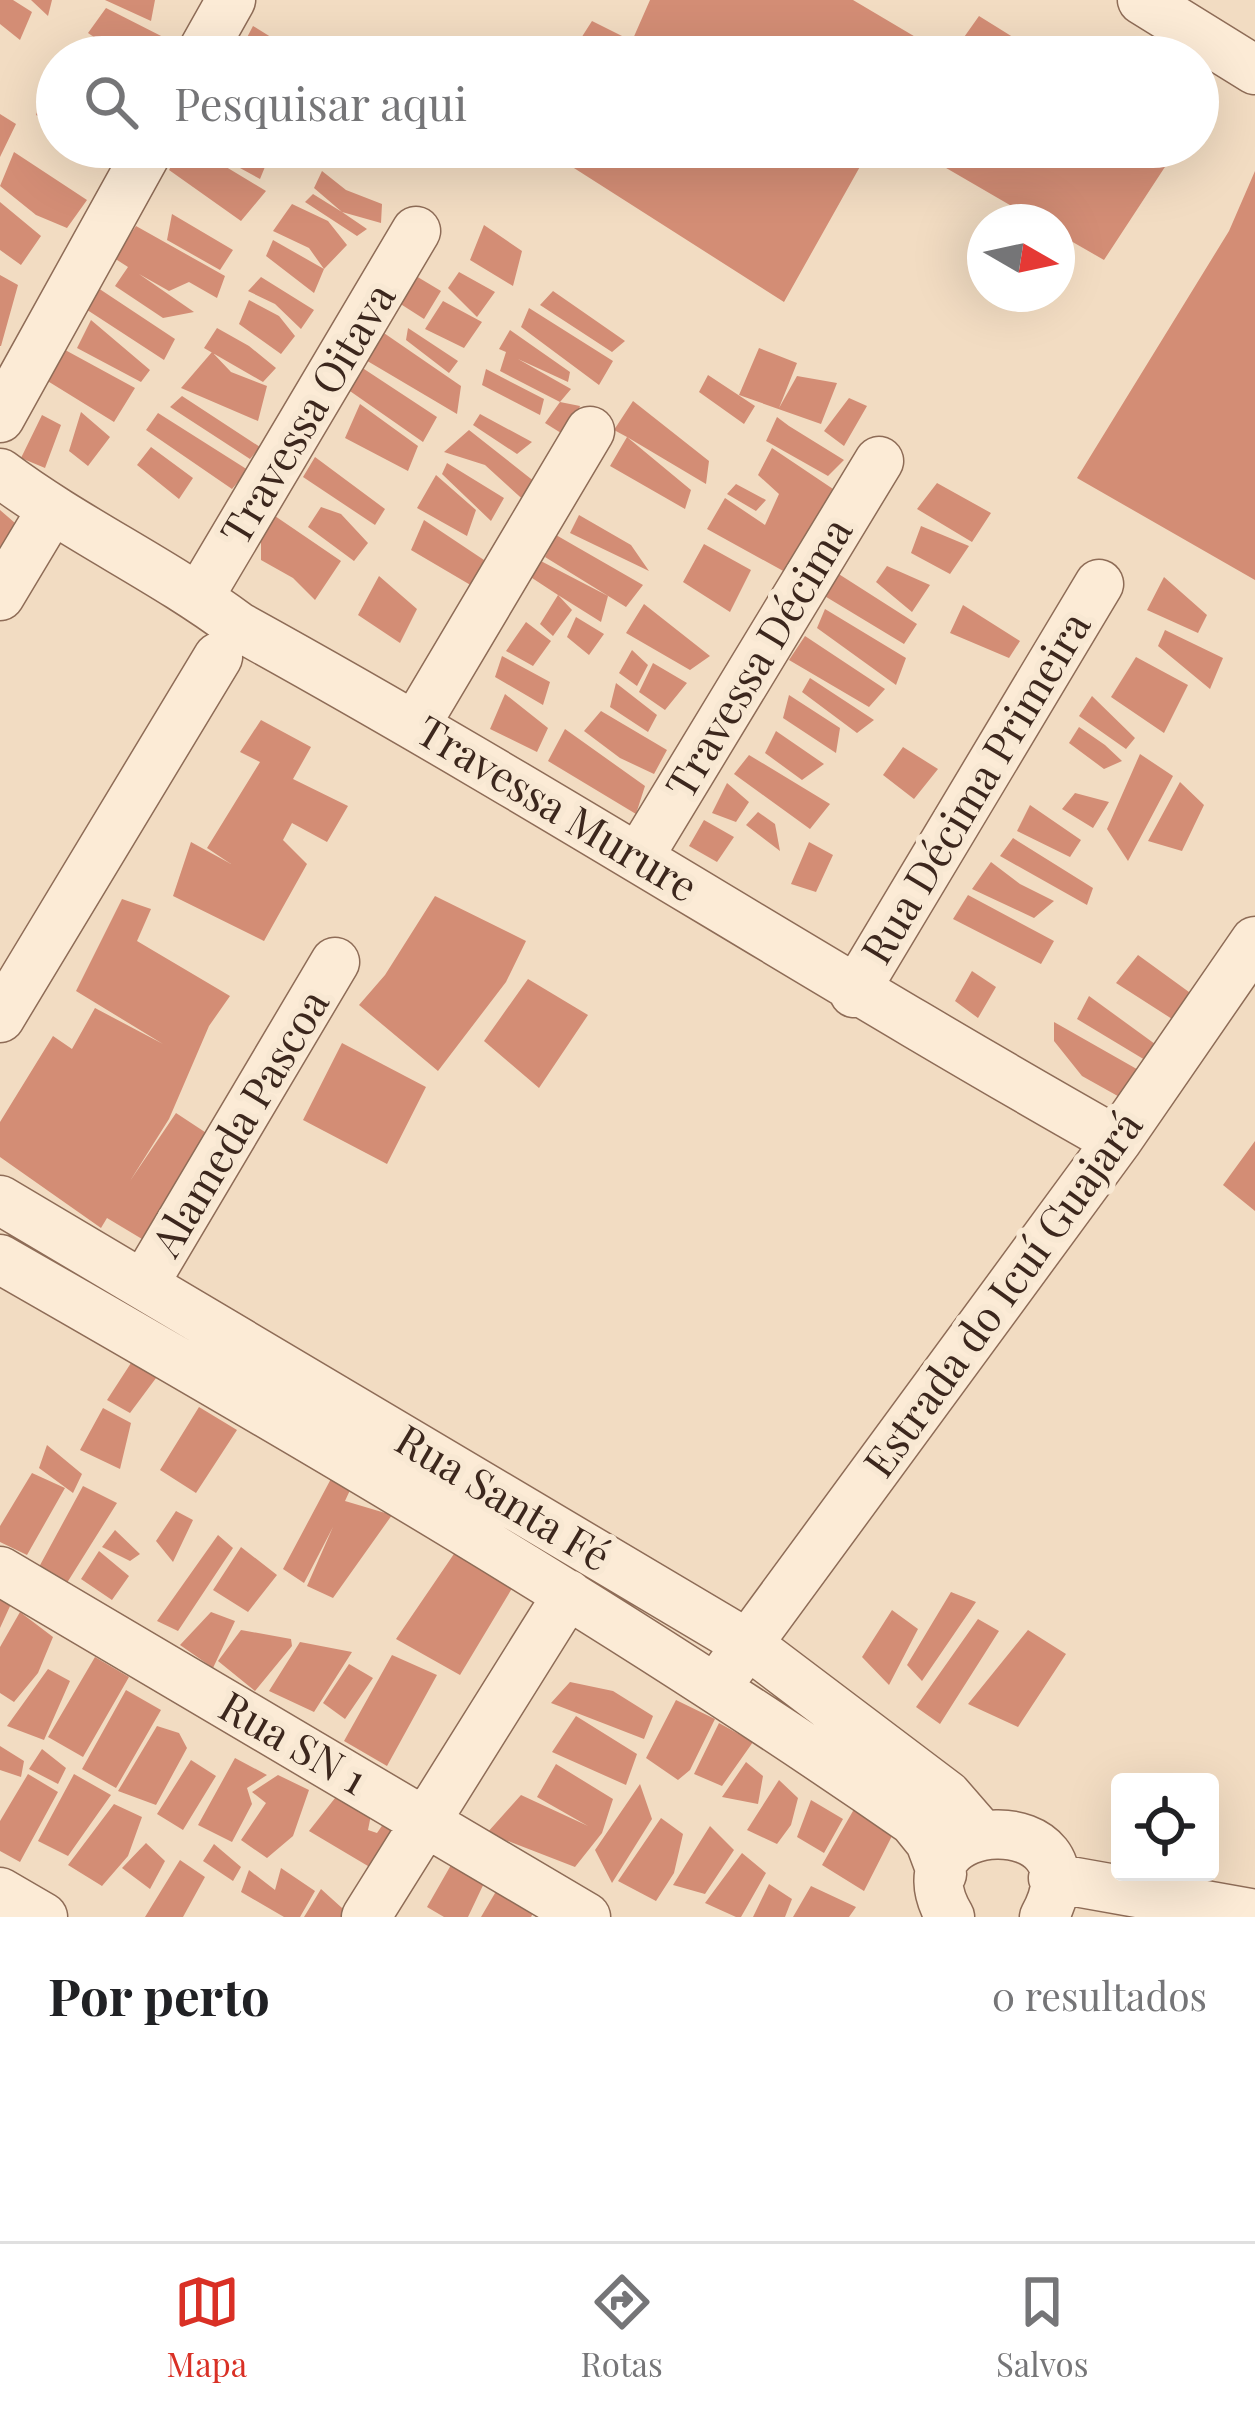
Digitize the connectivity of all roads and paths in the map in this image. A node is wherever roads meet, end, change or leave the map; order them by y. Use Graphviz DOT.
graph roads {
  1 [pos="231,0"];
  2 [pos="1142,0"];
  3 [pos="211,36"];
  4 [pos="1200,36"];
  5 [pos="1219,48"];
  6 [pos="1255,70"];
  7 [pos="138,168"];
  8 [pos="416,231"];
  9 [pos="0,418"];
  10 [pos="590,431"];
  11 [pos="879,461"];
  12 [pos="0,473"];
  13 [pos="51,512"];
  14 [pos="1099,584"];
  15 [pos="0,596"];
  16 [pos="199,597"];
  17 [pos="218,657"];
  18 [pos="416,724"];
  19 [pos="640,855"];
  20 [pos="1255,940"];
  21 [pos="335,962"];
  22 [pos="854,993"];
  23 [pos="0,1018"];
  24 [pos="1118,1141"];
  25 [pos="0,1199"];
  26 [pos="0,1259"];
  27 [pos="144,1284"];
  28 [pos="264,1355"];
  29 [pos="237,1395"];
  30 [pos="0,1571"];
  31 [pos="568,1594"];
  32 [pos="746,1643"];
  33 [pos="719,1686"];
  34 [pos="424,1820"];
  35 [pos="980,1832"];
  36 [pos="0,1892"];
  37 [pos="946,1896"];
  38 [pos="1048,1897"];
  39 [pos="1255,1914"];
  40 [pos="43,1917"];
  41 [pos="366,1917"];
  42 [pos="586,1917"];
  1 -- 3 [label="street"];
  2 -- 4 [label="street"];
  5 -- 6 [label="street"];
  7 -- 9 [label="street"];
  8 -- 16 [label="street, Travessa Oitava"];
  10 -- 18 [label="street"];
  11 -- 19 [label="street, Travessa Décima"];
  12 -- 13 [label="street, Travessa Murure"];
  13 -- 15 [label="street"];
  13 -- 16 [label="street, Travessa Murure"];
  14 -- 22 [label="street, Rua Décima Primeira"];
  16 -- 18 [label="street, Travessa Murure"];
  17 -- 23 [label="street"];
  18 -- 19 [label="street, Travessa Murure"];
  19 -- 22 [label="street, Travessa Murure"];
  20 -- 24 [label="street, Estrada do Icuí Guajará"];
  21 -- 27 [label="street, Alameda Pascoa"];
  22 -- 24 [label="street, Travessa Murure"];
  24 -- 32 [label="street, Estrada do Icuí Guajará"];
  25 -- 27 [label="street, Rua Santa Fé"];
  26 -- 29 [label="street, Rua Santa Fé"];
  27 -- 28 [label="street, Rua Santa Fé"];
  28 -- 29 [label="street"];
  28 -- 32 [label="street, Rua Santa Fé"];
  29 -- 31 [label="street, Rua Santa Fé"];
  30 -- 34 [label="street, Rua SN 1"];
  31 -- 33 [label="street, Rua Santa Fé"];
  31 -- 34 [label="street"];
  32 -- 33 [label="street, Estrada do Icuí Guajará"];
  32 -- 35 [label="street, Rua Santa Fé"];
  33 -- 37 [label="street, Rua Santa Fé"];
  34 -- 41 [label="street"];
  34 -- 42 [label="street, Rua SN 1"];
  35 -- 37 [label="street"];
  35 -- 38 [label="street"];
  36 -- 40 [label="street"];
  38 -- 39 [label="street"];
}
